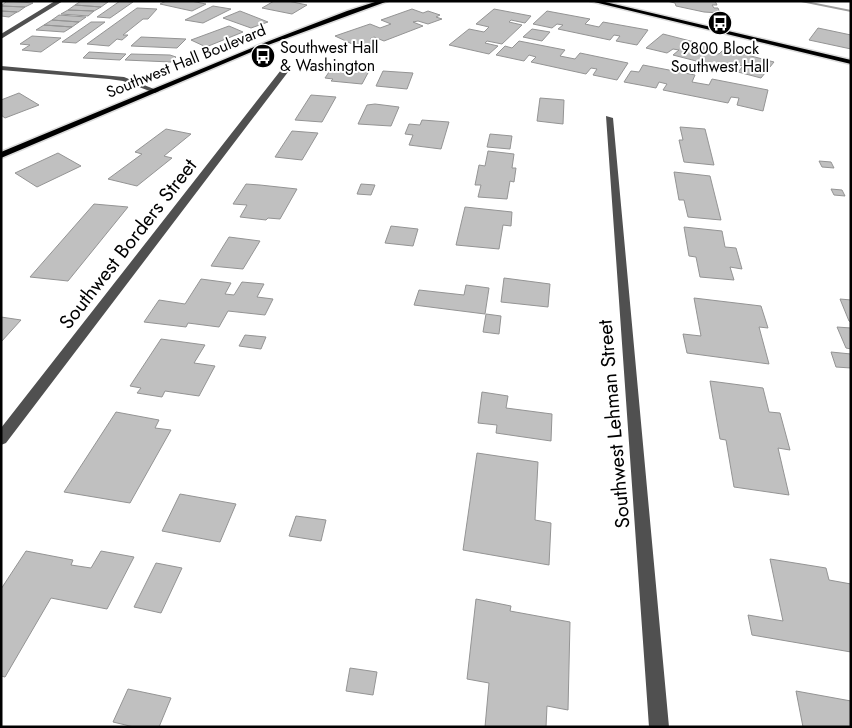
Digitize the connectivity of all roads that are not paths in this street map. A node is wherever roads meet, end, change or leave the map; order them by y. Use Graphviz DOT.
graph roads {
  1 [pos="60,1"];
  2 [pos="385,1"];
  3 [pos="593,1"];
  4 [pos="1,37"];
  5 [pos="851,62"];
  6 [pos="1,68"];
  7 [pos="284,72"];
  8 [pos="155,91"];
  9 [pos="609,118"];
  10 [pos="1,155"];
  11 [pos="1,439"];
  12 [pos="659,727"];
  1 -- 4 [label="street"];
  2 -- 8 [label="main road, Southwest Hall Boulevard"];
  3 -- 5 [label="main road"];
  6 -- 8 [label="street"];
  7 -- 11 [label="street, Southwest Borders Street"];
  8 -- 10 [label="main road, Southwest Hall Boulevard"];
  9 -- 12 [label="street, Southwest Lehman Street"];
}
